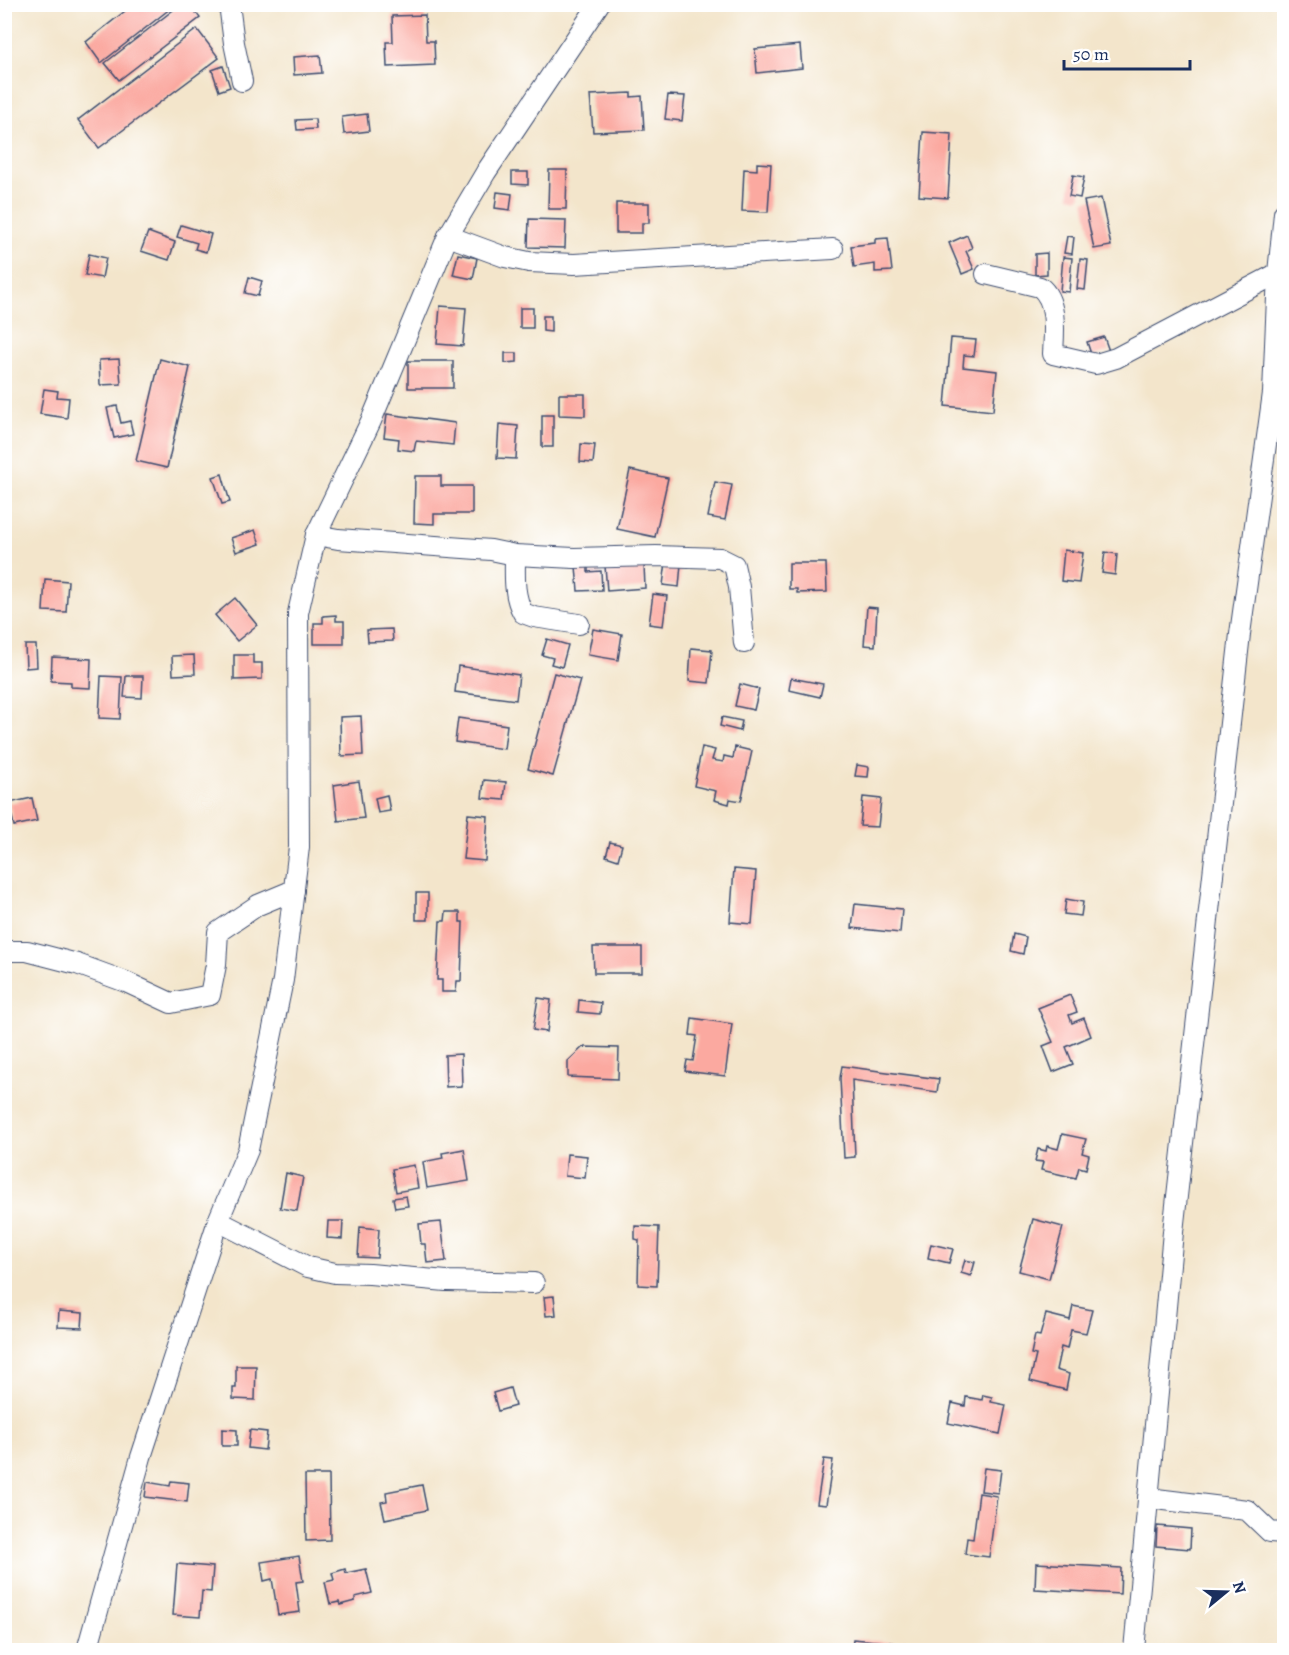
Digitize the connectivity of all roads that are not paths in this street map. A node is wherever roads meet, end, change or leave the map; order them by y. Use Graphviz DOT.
graph roads {
  1 [pos="229,4"];
  2 [pos="599,4"];
  3 [pos="242,81"];
  4 [pos="1284,213"];
  5 [pos="448,236"];
  6 [pos="833,249"];
  7 [pos="1278,273"];
  8 [pos="986,274"];
  9 [pos="316,536"];
  10 [pos="515,555"];
  11 [pos="579,624"];
  12 [pos="744,643"];
  13 [pos="294,890"];
  14 [pos="4,951"];
  15 [pos="218,1221"];
  16 [pos="534,1283"];
  17 [pos="1148,1498"];
  18 [pos="1284,1533"];
  19 [pos="87,1650"];
  20 [pos="1134,1650"];
  1 -- 3 [label="street"];
  2 -- 5 [label="street"];
  4 -- 7 [label="street"];
  5 -- 6 [label="street"];
  5 -- 9 [label="street"];
  7 -- 8 [label="street"];
  7 -- 17 [label="street"];
  9 -- 10 [label="street"];
  9 -- 13 [label="street"];
  10 -- 11 [label="street"];
  10 -- 12 [label="street"];
  13 -- 14 [label="street"];
  13 -- 15 [label="street"];
  15 -- 16 [label="street"];
  15 -- 19 [label="street"];
  17 -- 18 [label="street"];
  17 -- 20 [label="street"];
}
